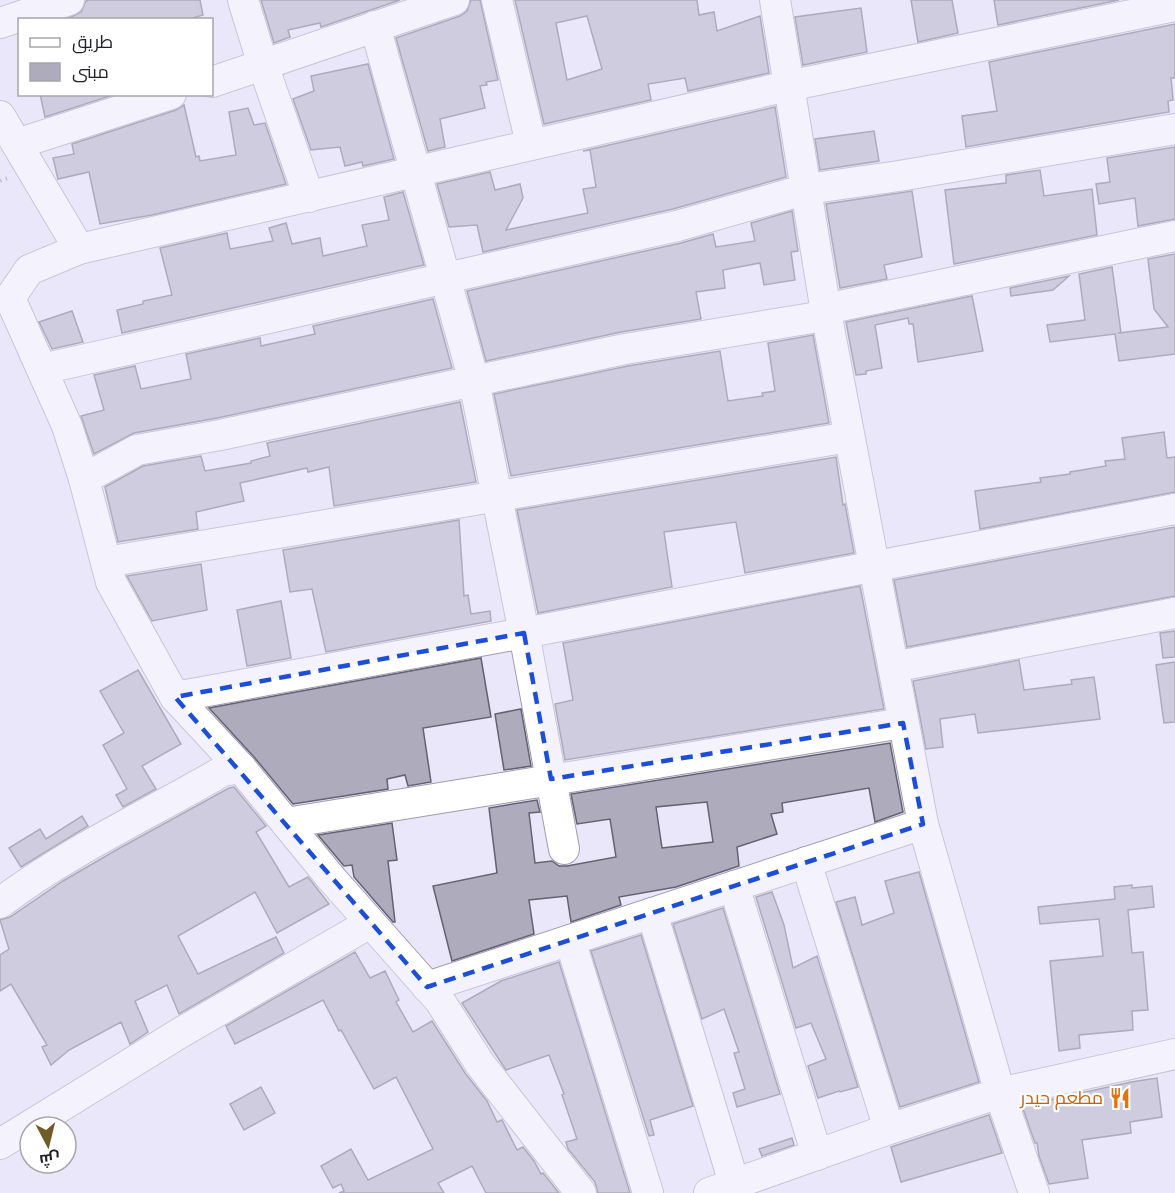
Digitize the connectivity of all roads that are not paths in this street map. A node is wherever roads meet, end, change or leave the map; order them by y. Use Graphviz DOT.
graph roads {
  1 [pos="69,0"];
  2 [pos="243,0"];
  3 [pos="454,0"];
  4 [pos="497,0"];
  5 [pos="775,0"];
  6 [pos="1175,6"];
  7 [pos="0,23"];
  8 [pos="375,26"];
  9 [pos="263,65"];
  10 [pos="213,81"];
  11 [pos="788,86"];
  12 [pos="165,96"];
  13 [pos="0,116"];
  14 [pos="1175,129"];
  15 [pos="17,144"];
  16 [pos="531,144"];
  17 [pos="416,172"];
  18 [pos="807,189"];
  19 [pos="309,197"];
  20 [pos="1175,236"];
  21 [pos="79,249"];
  22 [pos="446,279"];
  23 [pos="5,301"];
  24 [pos="826,312"];
  25 [pos="42,369"];
  26 [pos="474,381"];
  27 [pos="849,437"];
  28 [pos="84,479"];
  29 [pos="496,497"];
  30 [pos="1175,509"];
  31 [pos="106,562"];
  32 [pos="874,566"];
  33 [pos="1175,613"];
  34 [pos="524,633"];
  35 [pos="893,667"];
  36 [pos="175,697"];
  37 [pos="903,723"];
  38 [pos="241,768"];
  39 [pos="551,780"];
  40 [pos="286,823"];
  41 [pos="923,824"];
  42 [pos="564,849"];
  43 [pos="806,862"];
  44 [pos="734,886"];
  45 [pos="0,903"];
  46 [pos="652,913"];
  47 [pos="370,923"];
  48 [pos="570,940"];
  49 [pos="427,987"];
  50 [pos="1175,1054"];
  51 [pos="1000,1093"];
  52 [pos="889,1129"];
  53 [pos="0,1144"];
  54 [pos="817,1155"];
  55 [pos="721,1188"];
  56 [pos="581,1193"];
  57 [pos="648,1193"];
  58 [pos="1034,1193"];
  1 -- 7 [label="street"];
  2 -- 9 [label="street"];
  3 -- 8 [label="street"];
  4 -- 16 [label="street"];
  5 -- 11 [label="street"];
  6 -- 11 [label="street"];
  8 -- 9 [label="street"];
  8 -- 17 [label="street"];
  9 -- 10 [label="street"];
  9 -- 19 [label="street"];
  11 -- 16 [label="street"];
  11 -- 18 [label="street"];
  12 -- 15 [label="street"];
  13 -- 15 [label="street"];
  14 -- 18 [label="street"];
  15 -- 21 [label="street"];
  16 -- 17 [label="street"];
  17 -- 19 [label="street"];
  17 -- 22 [label="street"];
  18 -- 22 [label="street"];
  18 -- 24 [label="street"];
  19 -- 21 [label="street"];
  20 -- 24 [label="street"];
  21 -- 23 [label="street"];
  22 -- 25 [label="street"];
  22 -- 26 [label="street"];
  23 -- 25 [label="street"];
  24 -- 26 [label="street"];
  24 -- 27 [label="street"];
  25 -- 28 [label="street"];
  26 -- 28 [label="street"];
  26 -- 29 [label="street"];
  27 -- 29 [label="street"];
  27 -- 32 [label="street"];
  28 -- 31 [label="street"];
  29 -- 31 [label="street"];
  29 -- 34 [label="street"];
  30 -- 32 [label="street"];
  31 -- 36 [label="street"];
  32 -- 34 [label="street"];
  32 -- 35 [label="street"];
  33 -- 35 [label="street"];
  34 -- 36 [label="street"];
  34 -- 39 [label="street"];
  35 -- 37 [label="street"];
  36 -- 38 [label="street"];
  37 -- 39 [label="street"];
  37 -- 41 [label="street"];
  38 -- 40 [label="street"];
  38 -- 45 [label="street"];
  39 -- 40 [label="street"];
  39 -- 42 [label="street"];
  40 -- 47 [label="street"];
  41 -- 43 [label="street"];
  41 -- 51 [label="street"];
  43 -- 44 [label="street"];
  43 -- 52 [label="street"];
  44 -- 46 [label="street"];
  44 -- 54 [label="street"];
  46 -- 48 [label="street"];
  46 -- 55 [label="street"];
  47 -- 49 [label="street"];
  47 -- 53 [label="street"];
  48 -- 49 [label="street"];
  48 -- 57 [label="street"];
  49 -- 56 [label="street"];
  50 -- 51 [label="street"];
  51 -- 52 [label="street"];
  51 -- 58 [label="street"];
  52 -- 54 [label="street"];
  54 -- 55 [label="street"];
}
